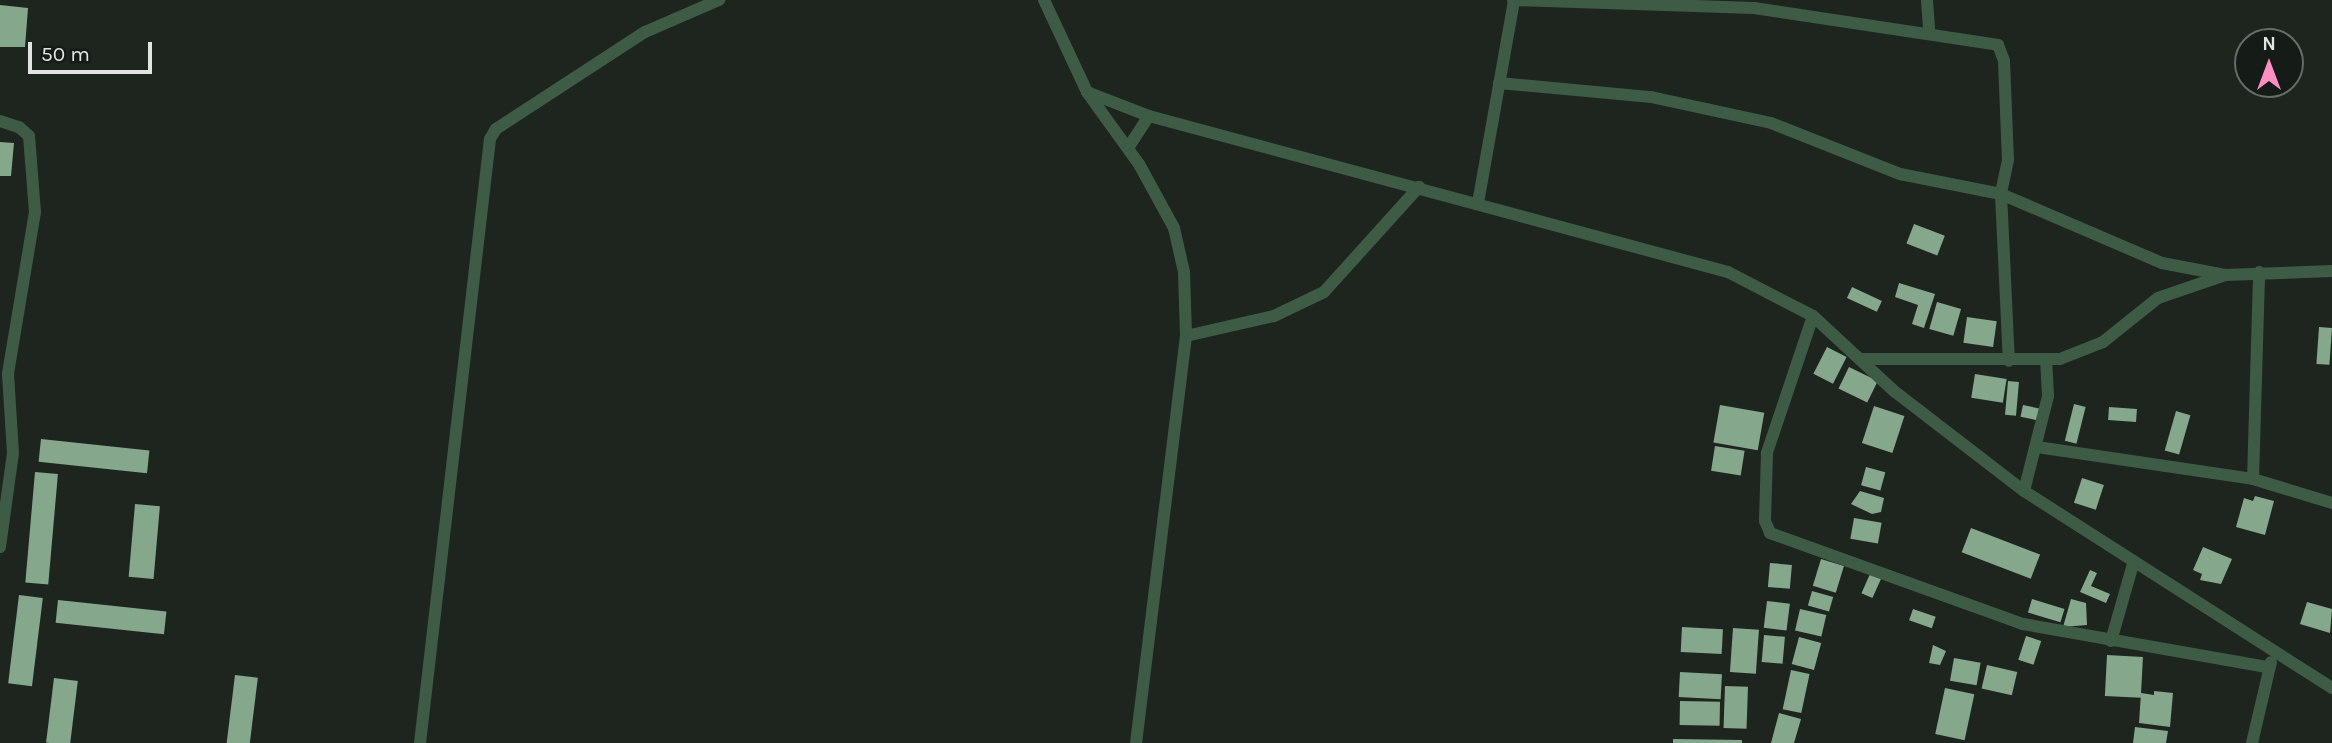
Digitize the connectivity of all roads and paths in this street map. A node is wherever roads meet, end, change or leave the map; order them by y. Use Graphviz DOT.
graph roads {
  1 [pos="719,0"];
  2 [pos="1044,0"];
  3 [pos="1513,0"];
  4 [pos="1927,0"];
  5 [pos="1929,32"];
  6 [pos="1499,83"];
  7 [pos="1087,92"];
  8 [pos="1149,116"];
  9 [pos="0,121"];
  10 [pos="1128,148"];
  11 [pos="1419,187"];
  12 [pos="2001,194"];
  13 [pos="1478,203"];
  14 [pos="2332,271"];
  15 [pos="2259,272"];
  16 [pos="2225,275"];
  17 [pos="1813,316"];
  18 [pos="1186,336"];
  19 [pos="1862,359"];
  20 [pos="2009,361"];
  21 [pos="2046,361"];
  22 [pos="4,372"];
  23 [pos="2037,447"];
  24 [pos="2253,479"];
  25 [pos="2024,491"];
  26 [pos="2332,503"];
  27 [pos="0,547"];
  28 [pos="2134,561"];
  29 [pos="2111,641"];
  30 [pos="2276,650"];
  31 [pos="2268,667"];
  32 [pos="2332,688"];
  33 [pos="420,743"];
  34 [pos="1136,743"];
  35 [pos="2252,743"];
  1 -- 33 [label="street"];
  2 -- 7 [label="street"];
  3 -- 5 [label="street"];
  3 -- 6 [label="street"];
  4 -- 5 [label="street"];
  5 -- 12 [label="street"];
  6 -- 12 [label="street"];
  6 -- 13 [label="street"];
  7 -- 8 [label="street"];
  7 -- 10 [label="street"];
  8 -- 10 [label="street"];
  8 -- 11 [label="street"];
  9 -- 22 [label="street"];
  10 -- 18 [label="street"];
  11 -- 13 [label="street"];
  11 -- 18 [label="street"];
  12 -- 16 [label="street"];
  12 -- 20 [label="street"];
  13 -- 17 [label="street"];
  14 -- 15 [label="street"];
  15 -- 16 [label="street"];
  15 -- 24 [label="street"];
  16 -- 21 [label="street"];
  17 -- 19 [label="street"];
  17 -- 29 [label="street"];
  18 -- 34 [label="street"];
  19 -- 20 [label="street"];
  19 -- 25 [label="street"];
  20 -- 21 [label="street"];
  21 -- 23 [label="street"];
  22 -- 27 [label="street"];
  23 -- 24 [label="street"];
  23 -- 25 [label="street"];
  24 -- 26 [label="street"];
  25 -- 28 [label="street"];
  28 -- 29 [label="street"];
  28 -- 30 [label="street"];
  29 -- 31 [label="street"];
  30 -- 31 [label="street"];
  30 -- 32 [label="street"];
  31 -- 35 [label="street"];
}
